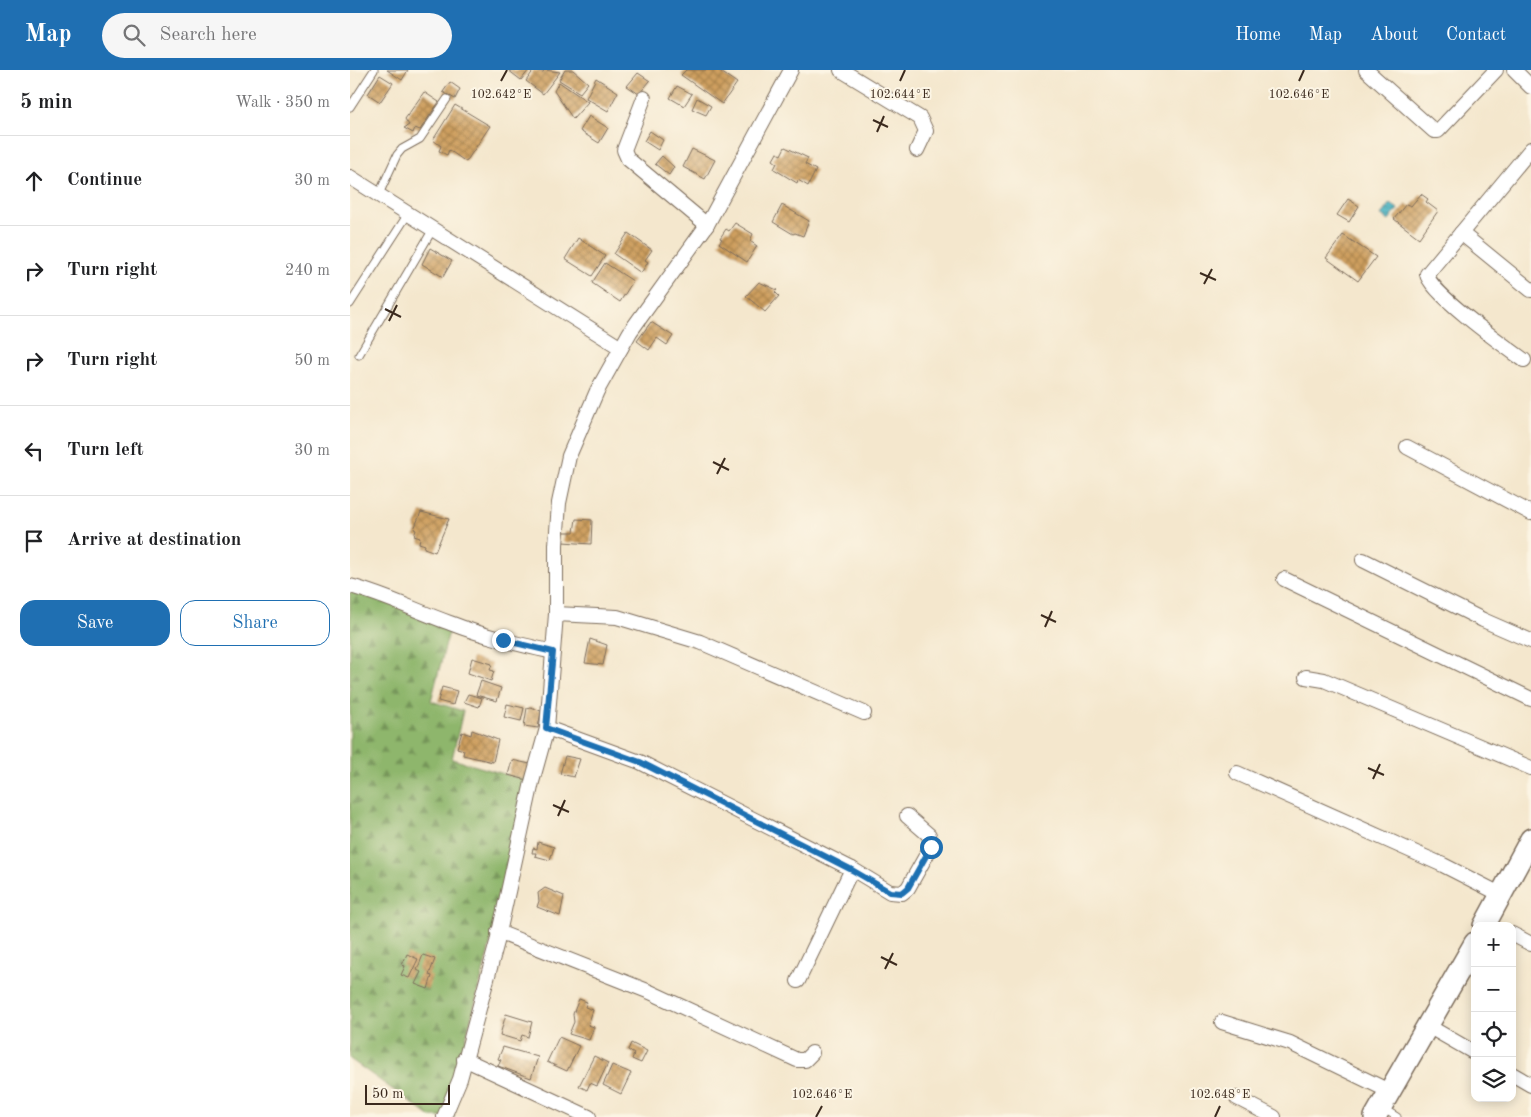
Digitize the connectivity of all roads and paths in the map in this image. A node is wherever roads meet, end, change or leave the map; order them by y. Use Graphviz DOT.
graph roads {
  1 [pos="374,70"];
  2 [pos="791,70"];
  3 [pos="841,70"];
  4 [pos="1366,70"];
  5 [pos="1496,70"];
  6 [pos="1514,70"];
  7 [pos="1531,87"];
  8 [pos="644,98"];
  9 [pos="447,99"];
  10 [pos="350,107"];
  11 [pos="1531,149"];
  12 [pos="917,150"];
  13 [pos="350,177"];
  14 [pos="378,194"];
  15 [pos="408,214"];
  16 [pos="707,225"];
  17 [pos="433,229"];
  18 [pos="1461,233"];
  19 [pos="1531,290"];
  20 [pos="350,304"];
  21 [pos="621,348"];
  22 [pos="359,355"];
  23 [pos="1524,360"];
  24 [pos="1407,447"];
  25 [pos="1531,514"];
  26 [pos="1363,560"];
  27 [pos="1284,578"];
  28 [pos="350,586"];
  29 [pos="556,614"];
  30 [pos="1531,641"];
  31 [pos="553,652"];
  32 [pos="1306,677"];
  33 [pos="1531,699"];
  34 [pos="864,713"];
  35 [pos="546,728"];
  36 [pos="1531,768"];
  37 [pos="1237,773"];
  38 [pos="906,816"];
  39 [pos="1531,840"];
  40 [pos="852,870"];
  41 [pos="1500,894"];
  42 [pos="1490,922"];
  43 [pos="498,932"];
  44 [pos="1516,936"];
  45 [pos="1531,944"];
  46 [pos="1471,950"];
  47 [pos="798,980"];
  48 [pos="1222,1022"];
  49 [pos="1428,1026"];
  50 [pos="1471,1051"];
  51 [pos="812,1053"];
  52 [pos="464,1059"];
  53 [pos="1516,1076"];
  54 [pos="1531,1085"];
  55 [pos="1237,1098"];
  56 [pos="1386,1108"];
  57 [pos="444,1117"];
  58 [pos="588,1117"];
  59 [pos="1274,1117"];
  1 -- 10 [label="lane"];
  2 -- 16 [label="street"];
  3 -- 12 [label="street"];
  4 -- 5 [label="street"];
  6 -- 7 [label="street"];
  8 -- 16 [label="street"];
  9 -- 14 [label="lane"];
  11 -- 18 [label="street"];
  13 -- 14 [label="street"];
  14 -- 15 [label="street"];
  15 -- 17 [label="street"];
  15 -- 20 [label="lane"];
  16 -- 21 [label="street"];
  17 -- 21 [label="street"];
  17 -- 22 [label="lane"];
  18 -- 19 [label="street"];
  18 -- 23 [label="street"];
  21 -- 29 [label="street"];
  24 -- 25 [label="street"];
  26 -- 30 [label="street"];
  27 -- 33 [label="street"];
  28 -- 31 [label="street"];
  29 -- 31 [label="street"];
  29 -- 34 [label="street"];
  31 -- 35 [label="street"];
  32 -- 36 [label="street"];
  35 -- 40 [label="street"];
  35 -- 43 [label="street"];
  37 -- 41 [label="street"];
  38 -- 40 [label="street"];
  39 -- 41 [label="main road"];
  40 -- 47 [label="street"];
  41 -- 42 [label="main road"];
  43 -- 51 [label="street"];
  43 -- 52 [label="street"];
  44 -- 45 [label="street"];
  46 -- 49 [label="main road"];
  48 -- 56 [label="street"];
  49 -- 50 [label="street"];
  49 -- 56 [label="main road"];
  52 -- 57 [label="street"];
  52 -- 58 [label="street"];
  53 -- 54 [label="street"];
  55 -- 59 [label="street"];
}
